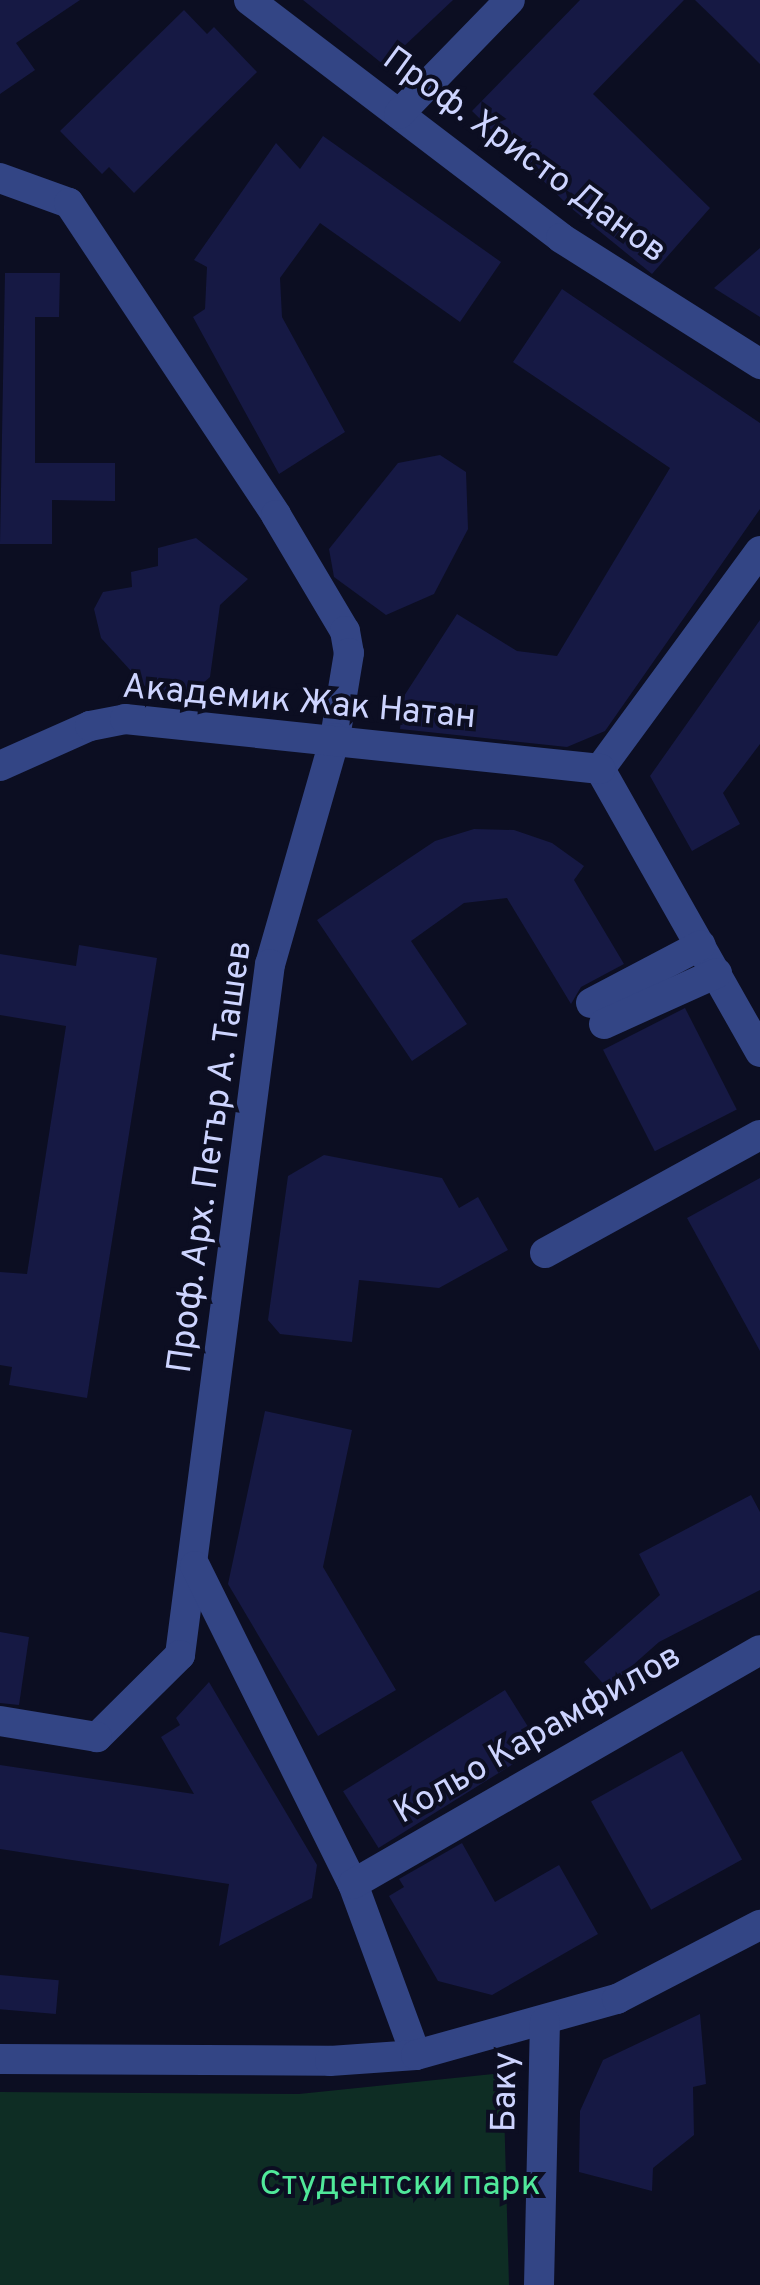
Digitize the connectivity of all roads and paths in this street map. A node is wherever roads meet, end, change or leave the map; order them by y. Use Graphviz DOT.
graph roads {
  1 [pos="250,0"];
  2 [pos="510,0"];
  3 [pos="398,114"];
  4 [pos="0,178"];
  5 [pos="760,364"];
  6 [pos="760,551"];
  7 [pos="335,738"];
  8 [pos="0,766"];
  9 [pos="600,769"];
  10 [pos="701,946"];
  11 [pos="716,973"];
  12 [pos="760,1052"];
  13 [pos="760,1135"];
  14 [pos="544,1253"];
  15 [pos="195,1566"];
  16 [pos="760,1650"];
  17 [pos="0,1720"];
  18 [pos="354,1884"];
  19 [pos="760,1925"];
  20 [pos="545,2022"];
  21 [pos="416,2055"];
  22 [pos="0,2059"];
  23 [pos="539,2285"];
  1 -- 3 [label="street, Проф. Христо Данов"];
  2 -- 3 [label="street"];
  3 -- 5 [label="street, Проф. Христо Данов"];
  4 -- 7 [label="street, Проф. Арх. Петър А. Ташев"];
  6 -- 9 [label="street"];
  7 -- 8 [label="street, Академик Жак Натан"];
  7 -- 9 [label="street, Академик Жак Натан"];
  7 -- 15 [label="street, Проф. Арх. Петър А. Ташев"];
  9 -- 10 [label="street"];
  10 -- 11 [label="street"];
  10 -- 11 [label="street"];
  11 -- 12 [label="street"];
  13 -- 14 [label="street"];
  15 -- 17 [label="street, Проф. Арх. Петър А. Ташев"];
  15 -- 18 [label="street"];
  16 -- 18 [label="street, Кольо Карамфилов"];
  18 -- 21 [label="street"];
  19 -- 20 [label="street"];
  20 -- 21 [label="street"];
  20 -- 23 [label="street, Баку"];
  21 -- 22 [label="street"];
}
